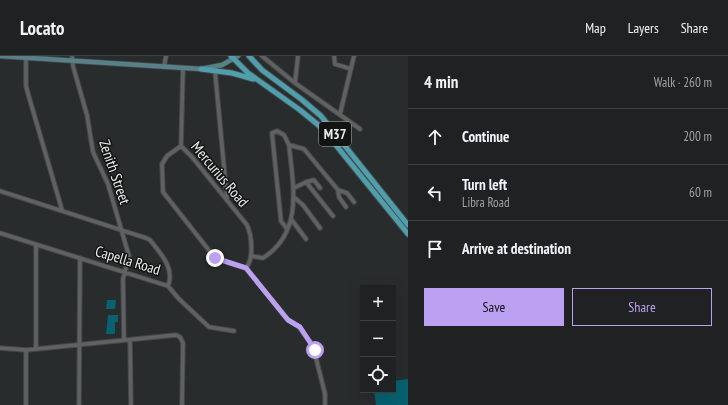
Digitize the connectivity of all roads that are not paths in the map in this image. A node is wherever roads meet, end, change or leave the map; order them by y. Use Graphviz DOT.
graph roads {
  1 [pos="0,56"];
  2 [pos="166,56"];
  3 [pos="249,56"];
  4 [pos="262,56"];
  5 [pos="298,56"];
  6 [pos="334,56"];
  7 [pos="354,56"];
  8 [pos="234,57"];
  9 [pos="26,58"];
  10 [pos="72,59"];
  11 [pos="164,67"];
  12 [pos="183,68"];
  13 [pos="201,69"];
  14 [pos="351,69"];
  15 [pos="214,71"];
  16 [pos="260,82"];
  17 [pos="295,83"];
  18 [pos="340,114"];
  19 [pos="360,129"];
  20 [pos="341,141"];
  21 [pos="290,145"];
  22 [pos="337,145"];
  23 [pos="181,146"];
  24 [pos="350,152"];
  25 [pos="346,156"];
  26 [pos="306,182"];
  27 [pos="225,184"];
  28 [pos="216,186"];
  29 [pos="294,188"];
  30 [pos="320,188"];
  31 [pos="338,190"];
  32 [pos="0,191"];
  33 [pos="295,198"];
  34 [pos="227,200"];
  35 [pos="354,202"];
  36 [pos="346,207"];
  37 [pos="62,210"];
  38 [pos="333,216"];
  39 [pos="291,219"];
  40 [pos="408,225"];
  41 [pos="320,228"];
  42 [pos="122,229"];
  43 [pos="287,229"];
  44 [pos="0,233"];
  45 [pos="408,234"];
  46 [pos="306,239"];
  47 [pos="36,245"];
  48 [pos="251,256"];
  49 [pos="80,258"];
  50 [pos="246,268"];
  51 [pos="124,272"];
  52 [pos="168,286"];
  53 [pos="234,331"];
  54 [pos="124,340"];
  55 [pos="130,340"];
  56 [pos="79,345"];
  57 [pos="0,348"];
  58 [pos="36,349"];
  59 [pos="26,350"];
  60 [pos="26,405"];
  61 [pos="79,405"];
  62 [pos="130,405"];
  63 [pos="182,405"];
  64 [pos="324,405"];
  1 -- 9 [label="street"];
  2 -- 11 [label="street"];
  3 -- 20 [label="main road, M37"];
  4 -- 17 [label="street"];
  5 -- 17 [label="street"];
  6 -- 14 [label="street"];
  7 -- 14 [label="street"];
  8 -- 13 [label="street"];
  8 -- 16 [label="main road, M37"];
  9 -- 10 [label="street"];
  9 -- 37 [label="street"];
  10 -- 11 [label="street"];
  10 -- 42 [label="street, Zenith Street"];
  11 -- 12 [label="street"];
  12 -- 13 [label="street"];
  12 -- 23 [label="street, Mercurius Road"];
  13 -- 15 [label="main road"];
  14 -- 18 [label="street"];
  15 -- 16 [label="main road"];
  15 -- 27 [label="street"];
  16 -- 22 [label="main road, M37"];
  17 -- 18 [label="street"];
  18 -- 19 [label="street"];
  20 -- 22 [label="main road"];
  20 -- 24 [label="main road, M37"];
  21 -- 29 [label="street"];
  21 -- 31 [label="street"];
  21 -- 43 [label="street"];
  22 -- 25 [label="main road, M37"];
  23 -- 28 [label="street, Mercurius Road"];
  23 -- 50 [label="street"];
  24 -- 25 [label="main road"];
  24 -- 40 [label="main road, M37"];
  25 -- 45 [label="main road, M37"];
  26 -- 29 [label="street"];
  26 -- 30 [label="street"];
  26 -- 38 [label="street"];
  27 -- 28 [label="street"];
  27 -- 34 [label="street"];
  28 -- 34 [label="street, Mercurius Road"];
  29 -- 33 [label="street"];
  31 -- 35 [label="street"];
  31 -- 36 [label="street"];
  32 -- 37 [label="street"];
  33 -- 39 [label="street"];
  33 -- 41 [label="street"];
  34 -- 48 [label="street, Mercurius Road"];
  37 -- 42 [label="street"];
  39 -- 43 [label="street"];
  39 -- 46 [label="street"];
  42 -- 51 [label="street, Zenith Street"];
  42 -- 52 [label="street"];
  43 -- 48 [label="street"];
  44 -- 47 [label="street, Capella Road"];
  47 -- 49 [label="street, Capella Road"];
  47 -- 58 [label="street"];
  48 -- 50 [label="street, Mercurius Road"];
  49 -- 51 [label="street, Capella Road"];
  49 -- 56 [label="street"];
  50 -- 64 [label="street"];
  51 -- 52 [label="street, Capella Road"];
  51 -- 54 [label="street, Zenith Street"];
  52 -- 53 [label="street, Capella Road"];
  54 -- 55 [label="street"];
  54 -- 56 [label="street"];
  55 -- 62 [label="street"];
  55 -- 63 [label="street"];
  56 -- 58 [label="street"];
  56 -- 61 [label="street"];
  57 -- 59 [label="street"];
  58 -- 59 [label="street"];
  59 -- 60 [label="street"];
}
